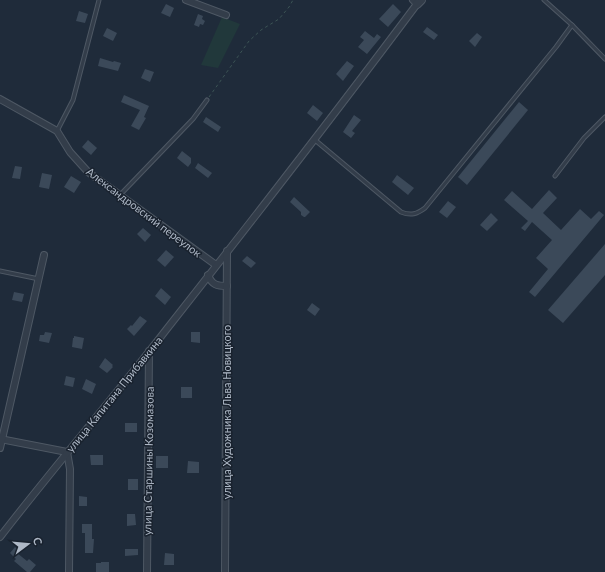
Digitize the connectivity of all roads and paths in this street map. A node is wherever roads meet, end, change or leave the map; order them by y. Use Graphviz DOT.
graph roads {
  1 [pos="99,0"];
  2 [pos="186,0"];
  3 [pos="293,0"];
  4 [pos="544,0"];
  5 [pos="417,1"];
  6 [pos="226,16"];
  7 [pos="572,25"];
  8 [pos="605,58"];
  9 [pos="0,99"];
  10 [pos="207,100"];
  11 [pos="605,118"];
  12 [pos="57,131"];
  13 [pos="316,140"];
  14 [pos="555,176"];
  15 [pos="120,195"];
  16 [pos="227,251"];
  17 [pos="44,255"];
  18 [pos="216,265"];
  19 [pos="0,271"];
  20 [pos="208,275"];
  21 [pos="39,279"];
  22 [pos="227,286"];
  23 [pos="150,351"];
  24 [pos="1,439"];
  25 [pos="0,448"];
  26 [pos="67,452"];
  27 [pos="0,537"];
  28 [pos="69,572"];
  29 [pos="147,572"];
  30 [pos="224,572"];
  1 -- 12 [label="lane"];
  2 -- 6 [label="street"];
  3 -- 10 [label="path"];
  4 -- 7 [label="lane"];
  5 -- 13 [label="street, улица Капитана Прибавкина"];
  7 -- 8 [label="lane"];
  7 -- 13 [label="lane"];
  9 -- 12 [label="street, Александровский переулок"];
  10 -- 15 [label="lane"];
  11 -- 14 [label="lane"];
  12 -- 15 [label="street, Александровский переулок"];
  13 -- 16 [label="street, улица Капитана Прибавкина"];
  15 -- 18 [label="street, Александровский переулок"];
  16 -- 18 [label="street, улица Капитана Прибавкина"];
  16 -- 22 [label="street, улица Художника Льва Новицкого"];
  17 -- 21 [label="street"];
  18 -- 20 [label="street, улица Капитана Прибавкина"];
  19 -- 21 [label="lane"];
  20 -- 22 [label="street"];
  20 -- 23 [label="street, улица Капитана Прибавкина"];
  21 -- 24 [label="street"];
  22 -- 30 [label="street, улица Художника Льва Новицкого"];
  23 -- 26 [label="street, улица Капитана Прибавкина"];
  23 -- 29 [label="street, улица Старшины Козомазова"];
  24 -- 25 [label="street"];
  24 -- 26 [label="street"];
  26 -- 27 [label="street, улица Капитана Прибавкина"];
  26 -- 28 [label="street"];
}
